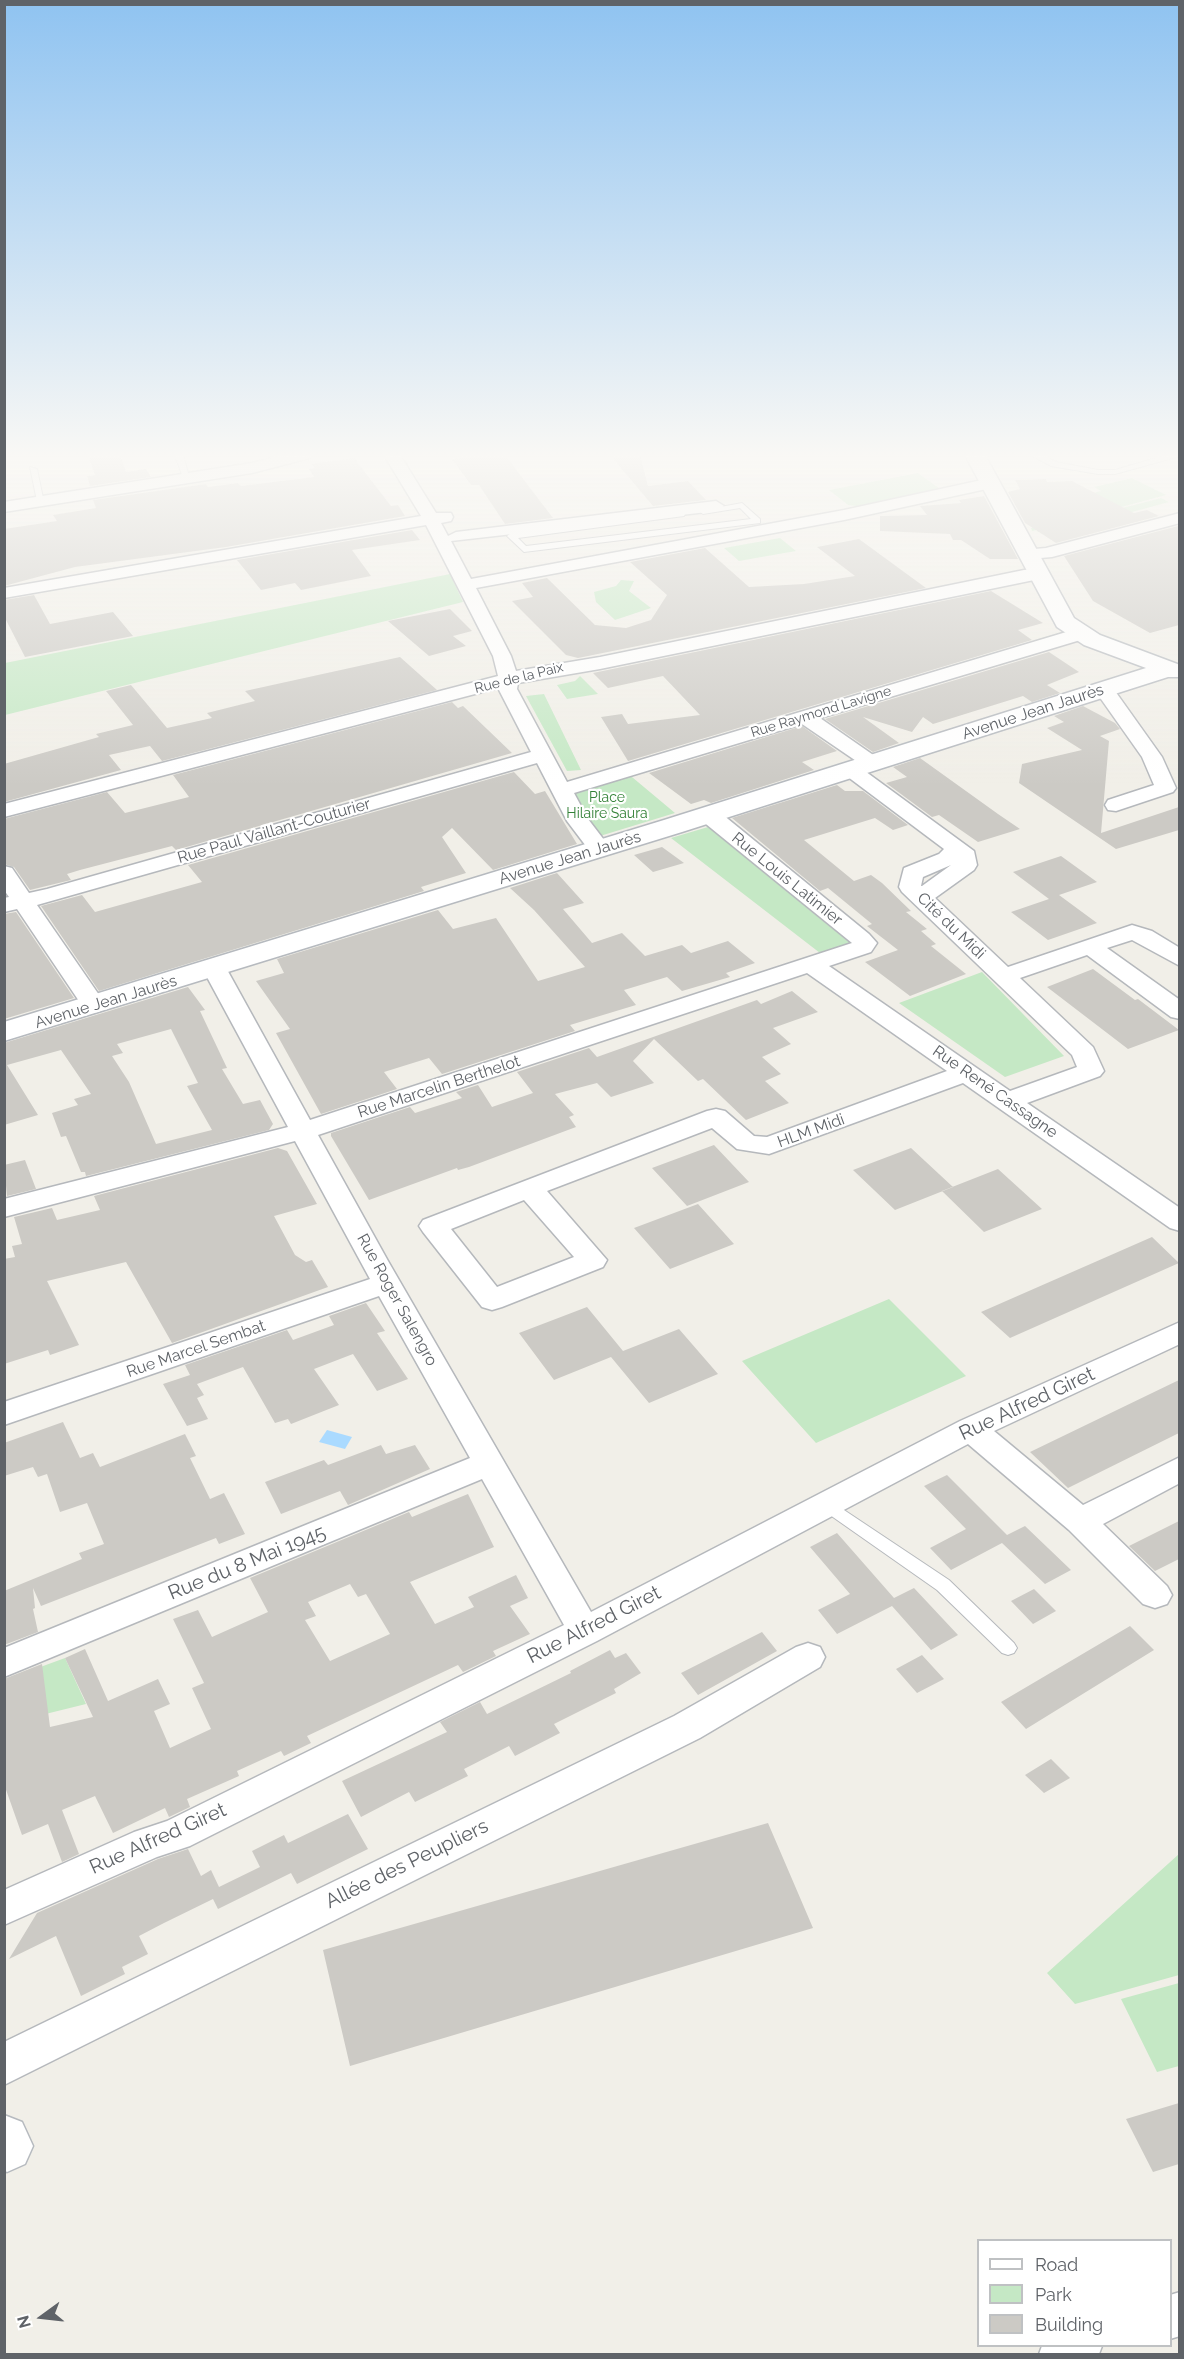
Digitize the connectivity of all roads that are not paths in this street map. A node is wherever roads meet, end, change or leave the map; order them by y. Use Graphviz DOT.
graph roads {
  1 [pos="166,565"];
  2 [pos="462,565"];
  3 [pos="466,565"];
  4 [pos="572,565"];
  5 [pos="1035,565"];
  6 [pos="1040,574"];
  7 [pos="472,584"];
  8 [pos="4,593"];
  9 [pos="1080,634"];
  10 [pos="1176,669"];
  11 [pos="509,680"];
  12 [pos="1101,691"];
  13 [pos="805,717"];
  14 [pos="542,755"];
  15 [pos="861,767"];
  16 [pos="562,790"];
  17 [pos="1116,805"];
  18 [pos="4,811"];
  19 [pos="709,815"];
  20 [pos="600,849"];
  21 [pos="4,873"];
  22 [pos="13,903"];
  23 [pos="865,943"];
  24 [pos="1090,947"];
  25 [pos="1179,959"];
  26 [pos="810,964"];
  27 [pos="213,966"];
  28 [pos="1004,976"];
  29 [pos="94,1005"];
  30 [pos="1179,1012"];
  31 [pos="4,1032"];
  32 [pos="966,1073"];
  33 [pos="1006,1101"];
  34 [pos="303,1131"];
  35 [pos="529,1188"];
  36 [pos="4,1209"];
  37 [pos="1179,1222"];
  38 [pos="387,1283"];
  39 [pos="1174,1342"];
  40 [pos="4,1414"];
  41 [pos="971,1429"];
  42 [pos="489,1463"];
  43 [pos="1179,1469"];
  44 [pos="826,1504"];
  45 [pos="1080,1521"];
  46 [pos="1155,1595"];
  47 [pos="585,1631"];
  48 [pos="1008,1648"];
  49 [pos="808,1657"];
  50 [pos="4,1663"];
  51 [pos="4,1908"];
  52 [pos="4,2066"];
  53 [pos="1078,2347"];
  54 [pos="1061,2355"];
  1 -- 8 [label="street"];
  2 -- 7 [label="street"];
  3 -- 7 [label="street"];
  4 -- 7 [label="street"];
  5 -- 6 [label="street"];
  6 -- 9 [label="street"];
  6 -- 11 [label="street, Rue de la Paix"];
  7 -- 11 [label="street"];
  9 -- 10 [label="street"];
  9 -- 13 [label="street, Rue Raymond Lavigne"];
  10 -- 12 [label="street, Avenue Jean Jaurès"];
  11 -- 14 [label="street"];
  11 -- 18 [label="street, Rue de la Paix"];
  12 -- 15 [label="street, Avenue Jean Jaurès"];
  12 -- 17 [label="street"];
  13 -- 15 [label="street, Cité du Midi"];
  13 -- 16 [label="street, Rue Raymond Lavigne"];
  14 -- 16 [label="street"];
  14 -- 22 [label="street, Rue Paul Vaillant-Couturier"];
  15 -- 19 [label="street, Avenue Jean Jaurès"];
  15 -- 28 [label="street, Cité du Midi"];
  16 -- 20 [label="street"];
  19 -- 20 [label="street, Avenue Jean Jaurès"];
  19 -- 23 [label="street, Rue Louis Latimier"];
  20 -- 27 [label="street, Avenue Jean Jaurès"];
  21 -- 22 [label="street"];
  22 -- 29 [label="street"];
  23 -- 26 [label="street, Rue Marcelin Berthelot"];
  24 -- 25 [label="street"];
  24 -- 28 [label="street"];
  24 -- 30 [label="street"];
  26 -- 32 [label="street, Rue René Cassagne"];
  26 -- 34 [label="street, Rue Marcelin Berthelot"];
  27 -- 29 [label="street, Avenue Jean Jaurès"];
  27 -- 34 [label="street, Rue Roger Salengro"];
  28 -- 33 [label="street, Cité du Midi"];
  29 -- 31 [label="street, Avenue Jean Jaurès"];
  32 -- 33 [label="street, Rue René Cassagne"];
  32 -- 35 [label="street, HLM Midi"];
  33 -- 37 [label="street, Rue René Cassagne"];
  34 -- 36 [label="street, Rue Marcelin Berthelot"];
  34 -- 38 [label="street, Rue Roger Salengro"];
  35 -- 35 [label="street, HLM Midi"];
  38 -- 40 [label="street, Rue Marcel Sembat"];
  38 -- 42 [label="street, Rue Roger Salengro"];
  39 -- 41 [label="street, Rue Alfred Giret"];
  41 -- 44 [label="street, Rue Alfred Giret"];
  41 -- 45 [label="street"];
  42 -- 47 [label="street, Rue Roger Salengro"];
  42 -- 50 [label="street, Rue du 8 Mai 1945"];
  43 -- 45 [label="street"];
  44 -- 47 [label="street, Rue Alfred Giret"];
  44 -- 48 [label="lane"];
  45 -- 46 [label="street"];
  47 -- 51 [label="street, Rue Alfred Giret"];
  49 -- 52 [label="street, Allée des Peupliers"];
  53 -- 54 [label="street"];
}
